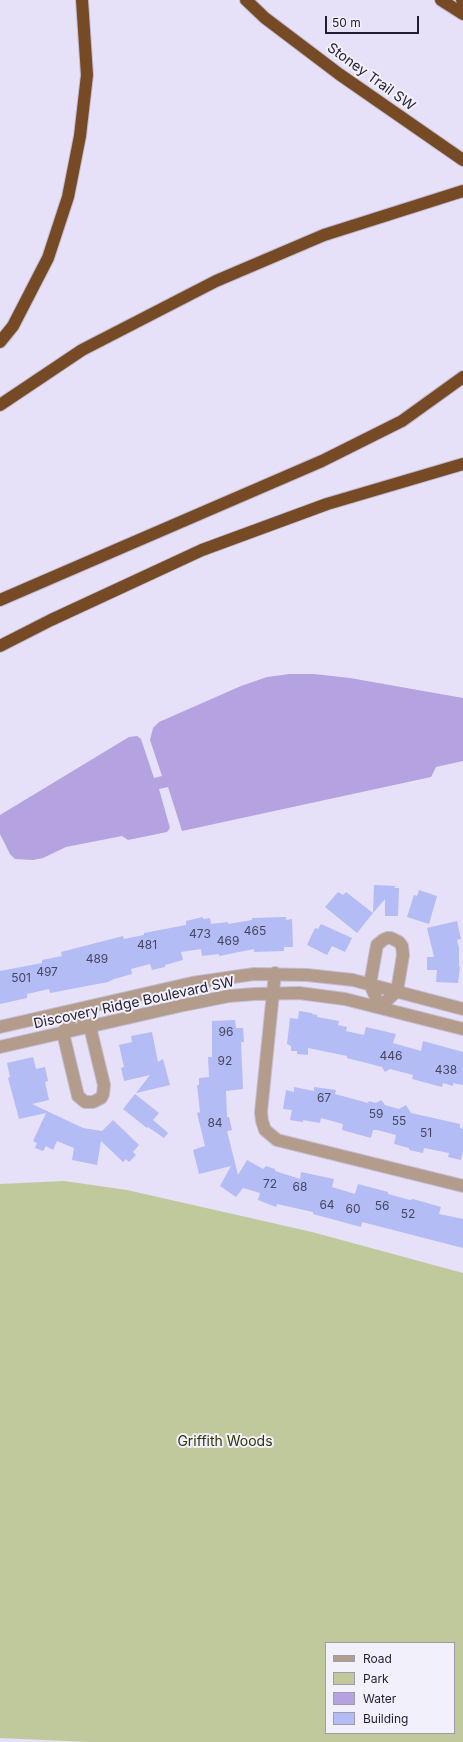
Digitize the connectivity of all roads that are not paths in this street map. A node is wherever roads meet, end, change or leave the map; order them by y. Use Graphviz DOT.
graph roads {
  1 [pos="82,0"];
  2 [pos="246,0"];
  3 [pos="441,0"];
  4 [pos="463,14"];
  5 [pos="463,160"];
  6 [pos="463,191"];
  7 [pos="0,342"];
  8 [pos="463,377"];
  9 [pos="0,405"];
  10 [pos="463,464"];
  11 [pos="0,600"];
  12 [pos="0,646"];
  13 [pos="276,973"];
  14 [pos="370,984"];
  15 [pos="397,991"];
  16 [pos="274,993"];
  17 [pos="380,1007"];
  18 [pos="463,1009"];
  19 [pos="75,1010"];
  20 [pos="0,1027"];
  21 [pos="90,1027"];
  22 [pos="463,1029"];
  23 [pos="63,1033"];
  24 [pos="0,1047"];
  25 [pos="463,1186"];
  1 -- 7 [label="highway"];
  2 -- 5 [label="highway, Stoney Trail SW"];
  3 -- 4 [label="highway"];
  6 -- 9 [label="highway"];
  8 -- 11 [label="highway"];
  10 -- 12 [label="highway"];
  13 -- 14 [label="street, Discovery Ridge Boulevard SW"];
  13 -- 16 [label="street"];
  13 -- 19 [label="street, Discovery Ridge Boulevard SW"];
  14 -- 15 [label="street, Discovery Ridge Boulevard SW"];
  14 -- 15 [label="street"];
  14 -- 17 [label="street"];
  15 -- 17 [label="street"];
  15 -- 18 [label="street, Discovery Ridge Boulevard SW"];
  16 -- 17 [label="street, Discovery Ridge Boulevard SW"];
  16 -- 21 [label="street, Discovery Ridge Boulevard SW"];
  16 -- 25 [label="street"];
  17 -- 22 [label="street, Discovery Ridge Boulevard SW"];
  19 -- 20 [label="street, Discovery Ridge Boulevard SW"];
  19 -- 21 [label="street"];
  19 -- 23 [label="street"];
  21 -- 23 [label="street, Discovery Ridge Boulevard SW"];
  21 -- 23 [label="street"];
  23 -- 24 [label="street, Discovery Ridge Boulevard SW"];
}
